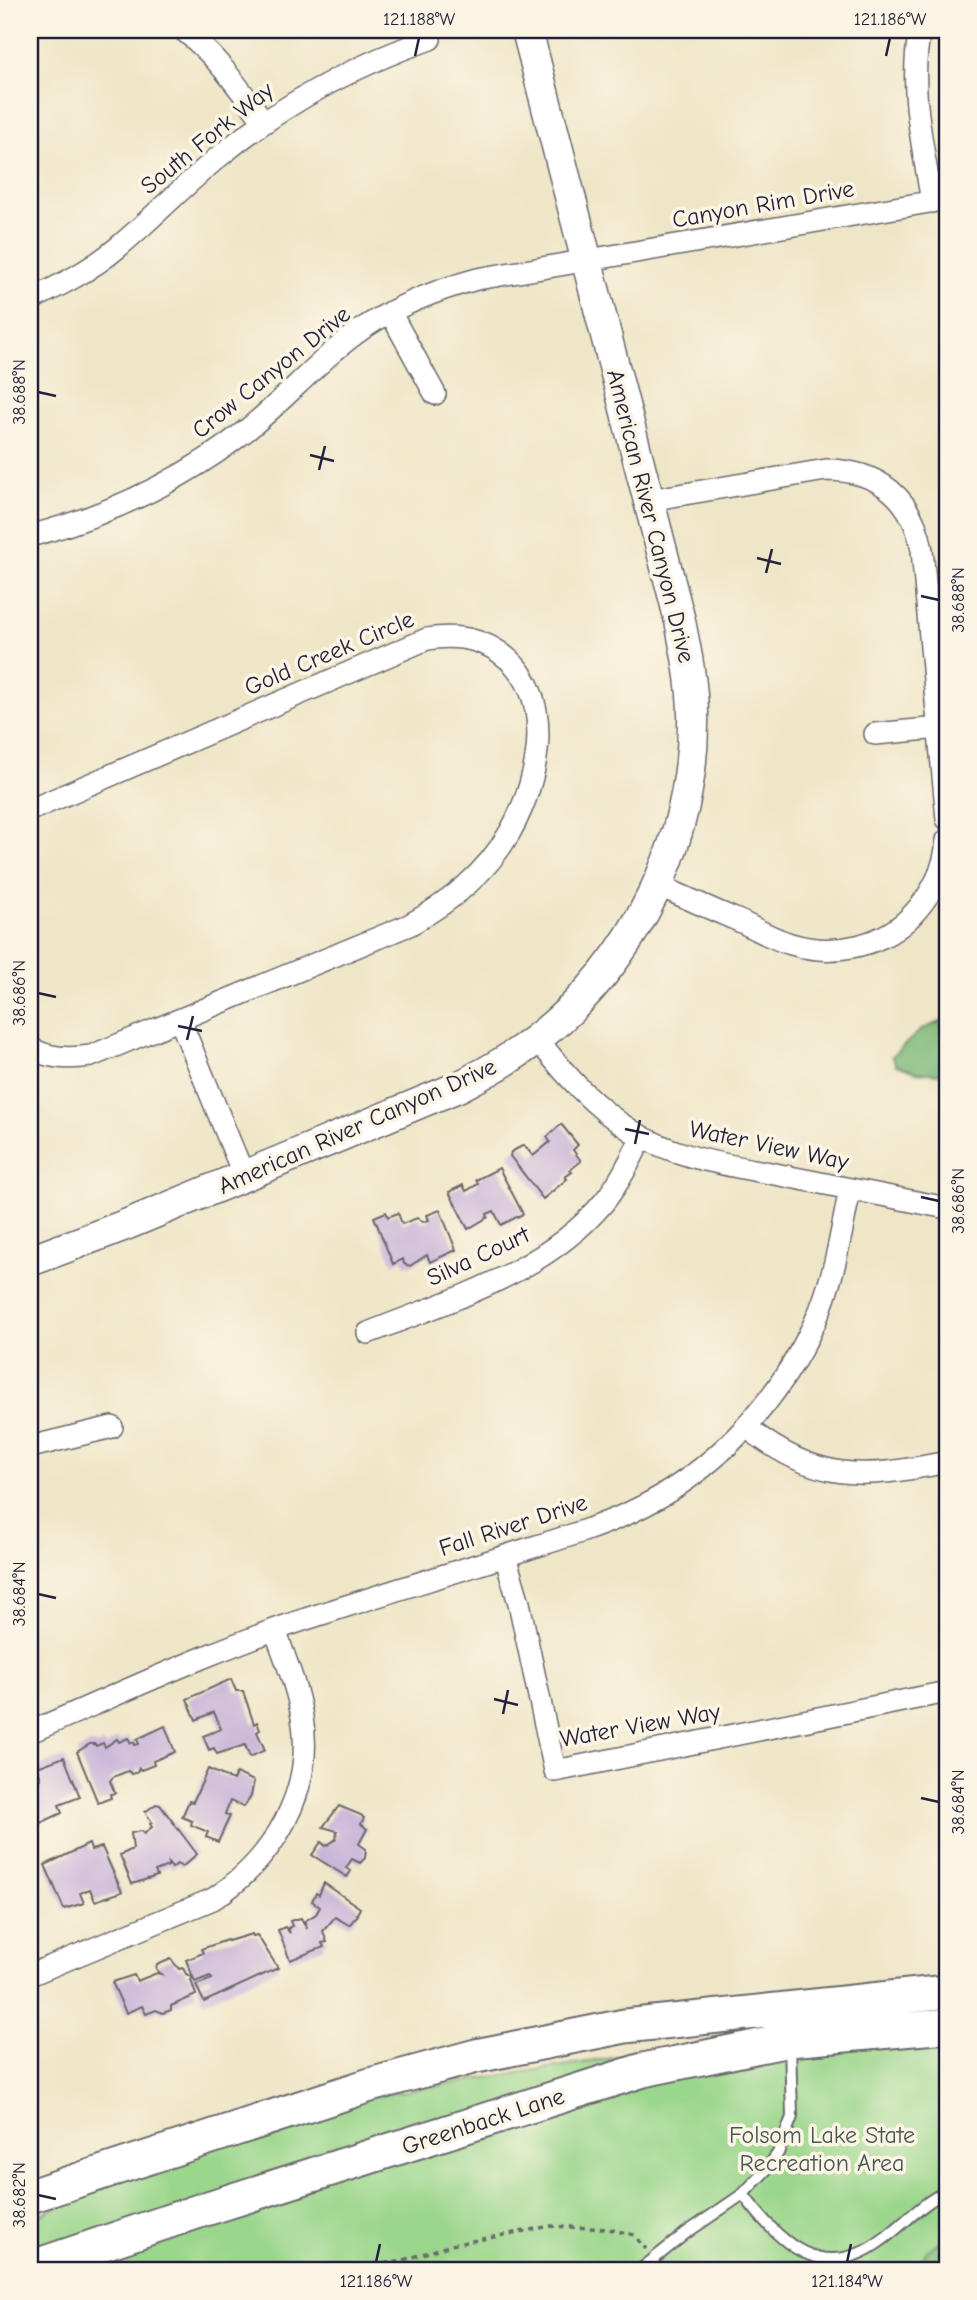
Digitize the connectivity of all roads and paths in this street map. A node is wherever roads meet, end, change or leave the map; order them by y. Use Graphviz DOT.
graph roads {
  1 [pos="183,30"];
  2 [pos="527,30"];
  3 [pos="920,30"];
  4 [pos="430,39"];
  5 [pos="264,121"];
  6 [pos="940,201"];
  7 [pos="587,260"];
  8 [pos="30,300"];
  9 [pos="390,312"];
  10 [pos="435,394"];
  11 [pos="649,500"];
  12 [pos="30,536"];
  13 [pos="939,728"];
  14 [pos="875,734"];
  15 [pos="30,810"];
  16 [pos="947,819"];
  17 [pos="947,840"];
  18 [pos="658,886"];
  19 [pos="180,1020"];
  20 [pos="537,1039"];
  21 [pos="30,1048"];
  22 [pos="642,1137"];
  23 [pos="244,1176"];
  24 [pos="850,1189"];
  25 [pos="947,1208"];
  26 [pos="30,1261"];
  27 [pos="369,1333"];
  28 [pos="111,1427"];
  29 [pos="746,1427"];
  30 [pos="30,1447"];
  31 [pos="947,1462"];
  32 [pos="505,1556"];
  33 [pos="275,1630"];
  34 [pos="947,1692"];
  35 [pos="30,1732"];
  36 [pos="30,1975"];
  37 [pos="947,1992"];
  38 [pos="787,2024"];
  39 [pos="947,2026"];
  40 [pos="947,2191"];
  41 [pos="743,2194"];
  42 [pos="30,2196"];
  43 [pos="654,2259"];
  44 [pos="30,2268"];
  45 [pos="283,2270"];
  46 [pos="328,2270"];
  47 [pos="345,2270"];
  48 [pos="640,2270"];
  1 -- 5 [label="street"];
  2 -- 7 [label="main road, American River Canyon Drive"];
  3 -- 6 [label="street"];
  4 -- 5 [label="street, South Fork Way"];
  5 -- 8 [label="street, South Fork Way"];
  6 -- 7 [label="street, Canyon Rim Drive"];
  7 -- 9 [label="street, Crow Canyon Drive"];
  7 -- 11 [label="main road, American River Canyon Drive"];
  9 -- 10 [label="street, Crow Canyon Drive"];
  9 -- 12 [label="street, Crow Canyon Drive"];
  11 -- 13 [label="street"];
  11 -- 18 [label="main road, American River Canyon Drive"];
  13 -- 14 [label="street"];
  13 -- 16 [label="street"];
  15 -- 19 [label="street, Gold Creek Circle"];
  17 -- 18 [label="street"];
  18 -- 20 [label="main road, American River Canyon Drive"];
  19 -- 21 [label="street, Gold Creek Circle"];
  19 -- 23 [label="street"];
  20 -- 22 [label="street, Water View Way"];
  20 -- 23 [label="main road, American River Canyon Drive"];
  22 -- 24 [label="street, Water View Way"];
  22 -- 27 [label="street, Silva Court"];
  23 -- 26 [label="main road, American River Canyon Drive"];
  24 -- 25 [label="street, Water View Way"];
  24 -- 29 [label="street, Fall River Drive"];
  28 -- 30 [label="street"];
  29 -- 31 [label="street"];
  29 -- 32 [label="street, Fall River Drive"];
  32 -- 33 [label="street, Fall River Drive"];
  32 -- 34 [label="street, Water View Way"];
  33 -- 35 [label="street, Fall River Drive"];
  33 -- 36 [label="street"];
  37 -- 38 [label="main road, Greenback Lane"];
  38 -- 39 [label="main road, Greenback Lane"];
  38 -- 41 [label="lane"];
  38 -- 42 [label="main road, Greenback Lane"];
  38 -- 44 [label="main road, Greenback Lane"];
  40 -- 41 [label="lane"];
  41 -- 43 [label="lane"];
  43 -- 47 [label="path"];
  43 -- 48 [label="lane"];
  45 -- 46 [label="path"];
}
